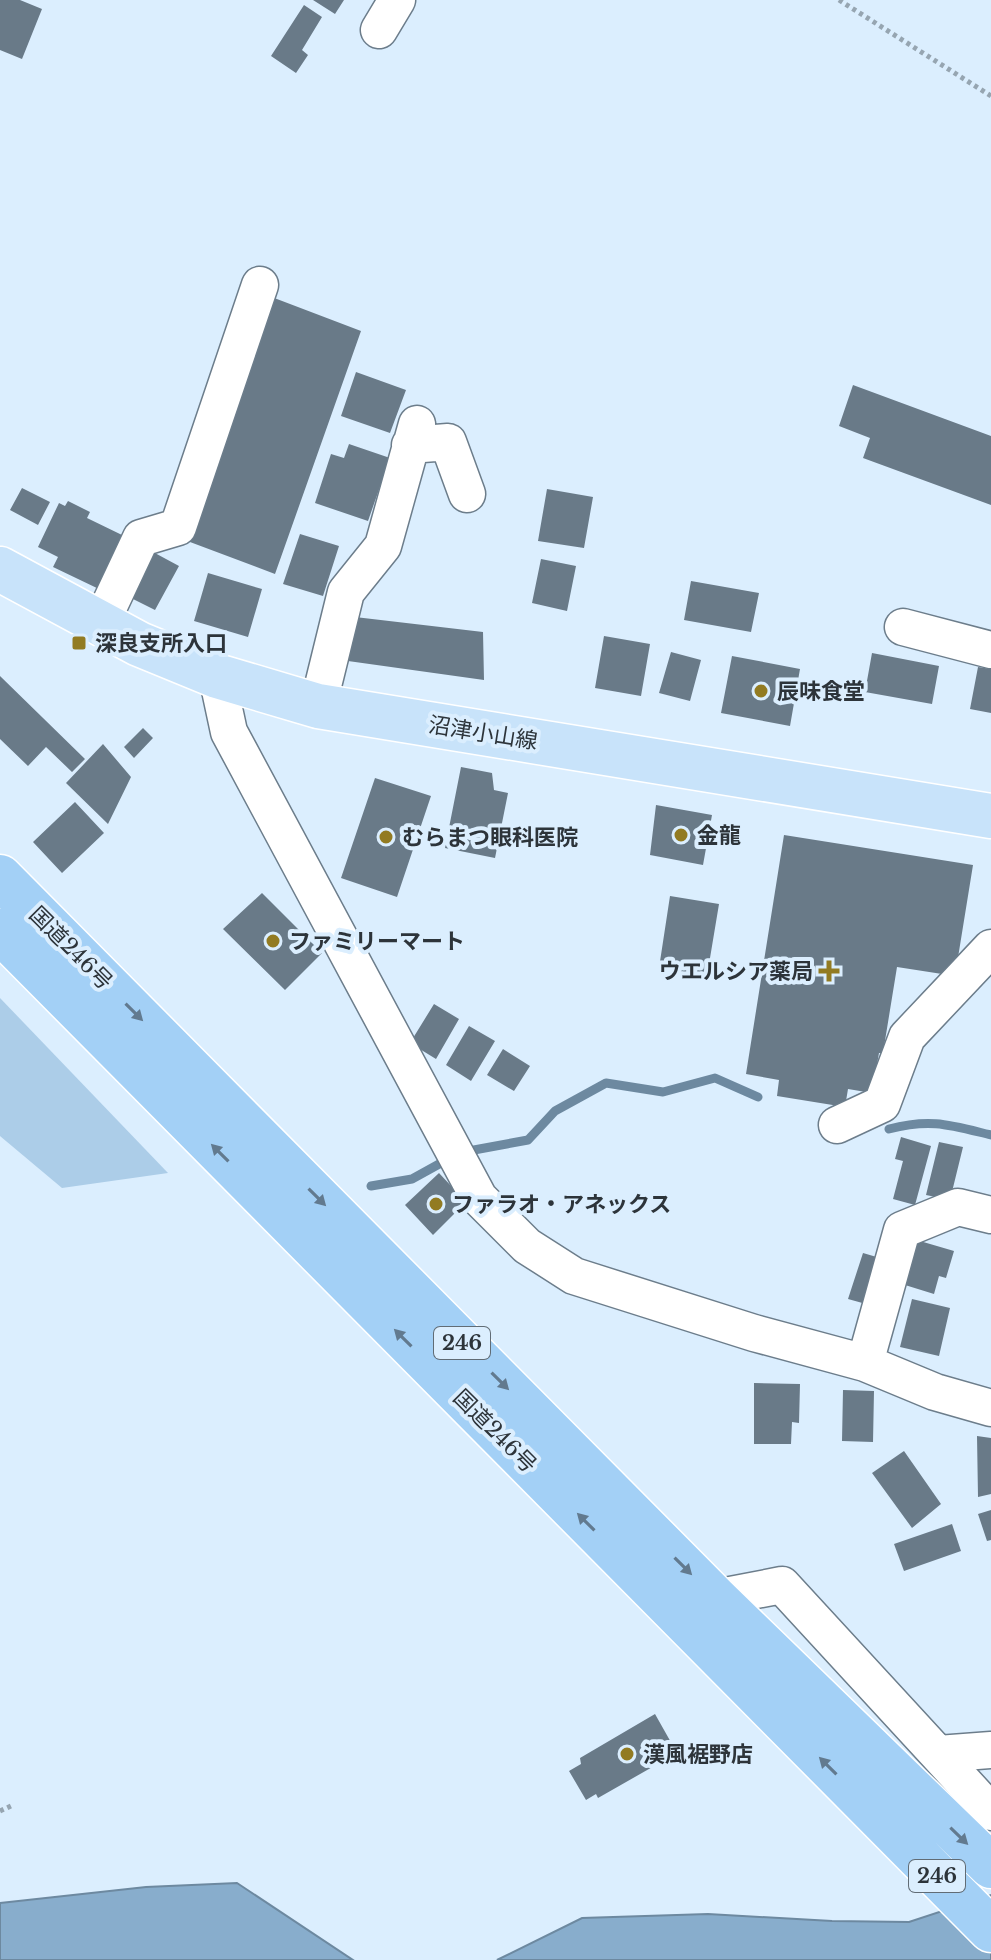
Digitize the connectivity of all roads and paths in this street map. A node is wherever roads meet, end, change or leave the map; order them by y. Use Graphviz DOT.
graph roads {
  1 [pos="839,0"];
  2 [pos="991,96"];
  3 [pos="260,285"];
  4 [pos="467,494"];
  5 [pos="0,569"];
  6 [pos="101,623"];
  7 [pos="903,627"];
  8 [pos="991,650"];
  9 [pos="217,676"];
  10 [pos="318,706"];
  11 [pos="991,816"];
  12 [pos="0,877"];
  13 [pos="0,931"];
  14 [pos="991,948"];
  15 [pos="837,1125"];
  16 [pos="991,1215"];
  17 [pos="865,1363"];
  18 [pos="991,1408"];
  19 [pos="715,1598"];
  20 [pos="991,1750"];
  21 [pos="938,1754"];
  22 [pos="13,1805"];
  23 [pos="0,1811"];
  24 [pos="991,1812"];
  25 [pos="991,1866"];
  26 [pos="991,1930"];
  1 -- 2 [label="path"];
  3 -- 6 [label="street"];
  4 -- 10 [label="street"];
  5 -- 6 [label="main road, 沼津小山線"];
  6 -- 9 [label="main road, 沼津小山線"];
  7 -- 8 [label="street"];
  9 -- 10 [label="main road, 沼津小山線"];
  9 -- 17 [label="street"];
  10 -- 11 [label="main road, 沼津小山線"];
  12 -- 19 [label="highway, 国道246号 / 246, one-way"];
  26 -- 13 [label="highway, 国道246号 / 246, one-way"];
  14 -- 15 [label="street"];
  16 -- 17 [label="street"];
  17 -- 18 [label="street"];
  19 -- 21 [label="street"];
  19 -- 25 [label="highway, 国道246号 / 246, one-way"];
  20 -- 21 [label="street"];
  21 -- 24 [label="street"];
  22 -- 23 [label="path"];
}
